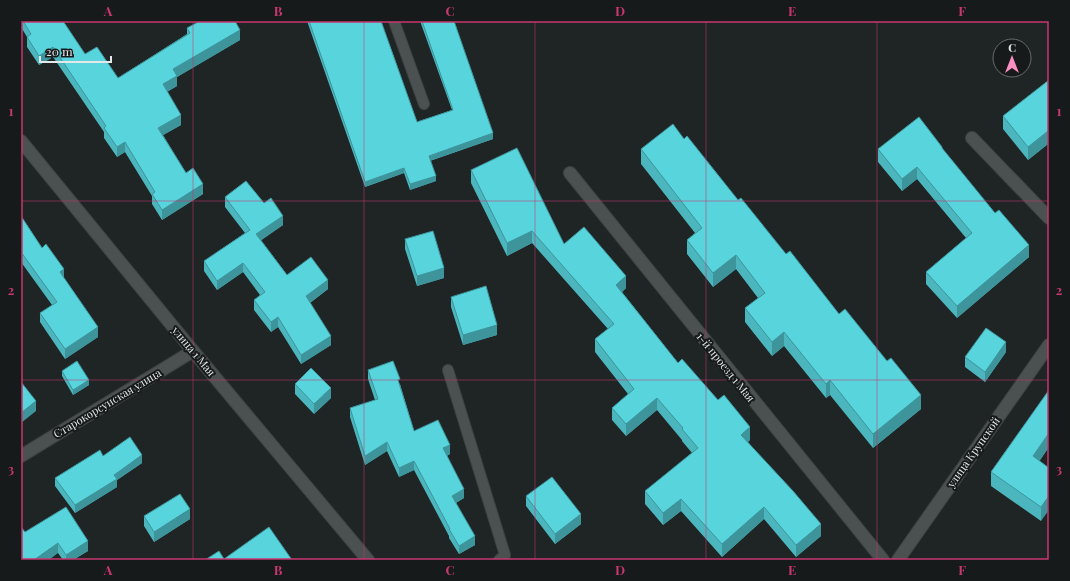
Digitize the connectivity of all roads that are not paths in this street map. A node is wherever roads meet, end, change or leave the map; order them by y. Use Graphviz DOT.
graph roads {
  1 [pos="394,21"];
  2 [pos="424,104"];
  3 [pos="972,138"];
  4 [pos="21,141"];
  5 [pos="570,173"];
  6 [pos="1049,218"];
  7 [pos="1049,345"];
  8 [pos="193,351"];
  9 [pos="448,370"];
  10 [pos="21,456"];
  11 [pos="368,560"];
  12 [pos="499,560"];
  13 [pos="883,560"];
  14 [pos="898,560"];
  1 -- 2 [label="lane"];
  3 -- 6 [label="street"];
  4 -- 8 [label="street, улица 1 Мая"];
  5 -- 13 [label="street, 1-й проезд 1 Мая"];
  7 -- 14 [label="street, улица Крупской"];
  8 -- 10 [label="street, Старокорсунская улица"];
  8 -- 11 [label="street, улица 1 Мая"];
  9 -- 12 [label="lane"];
}
